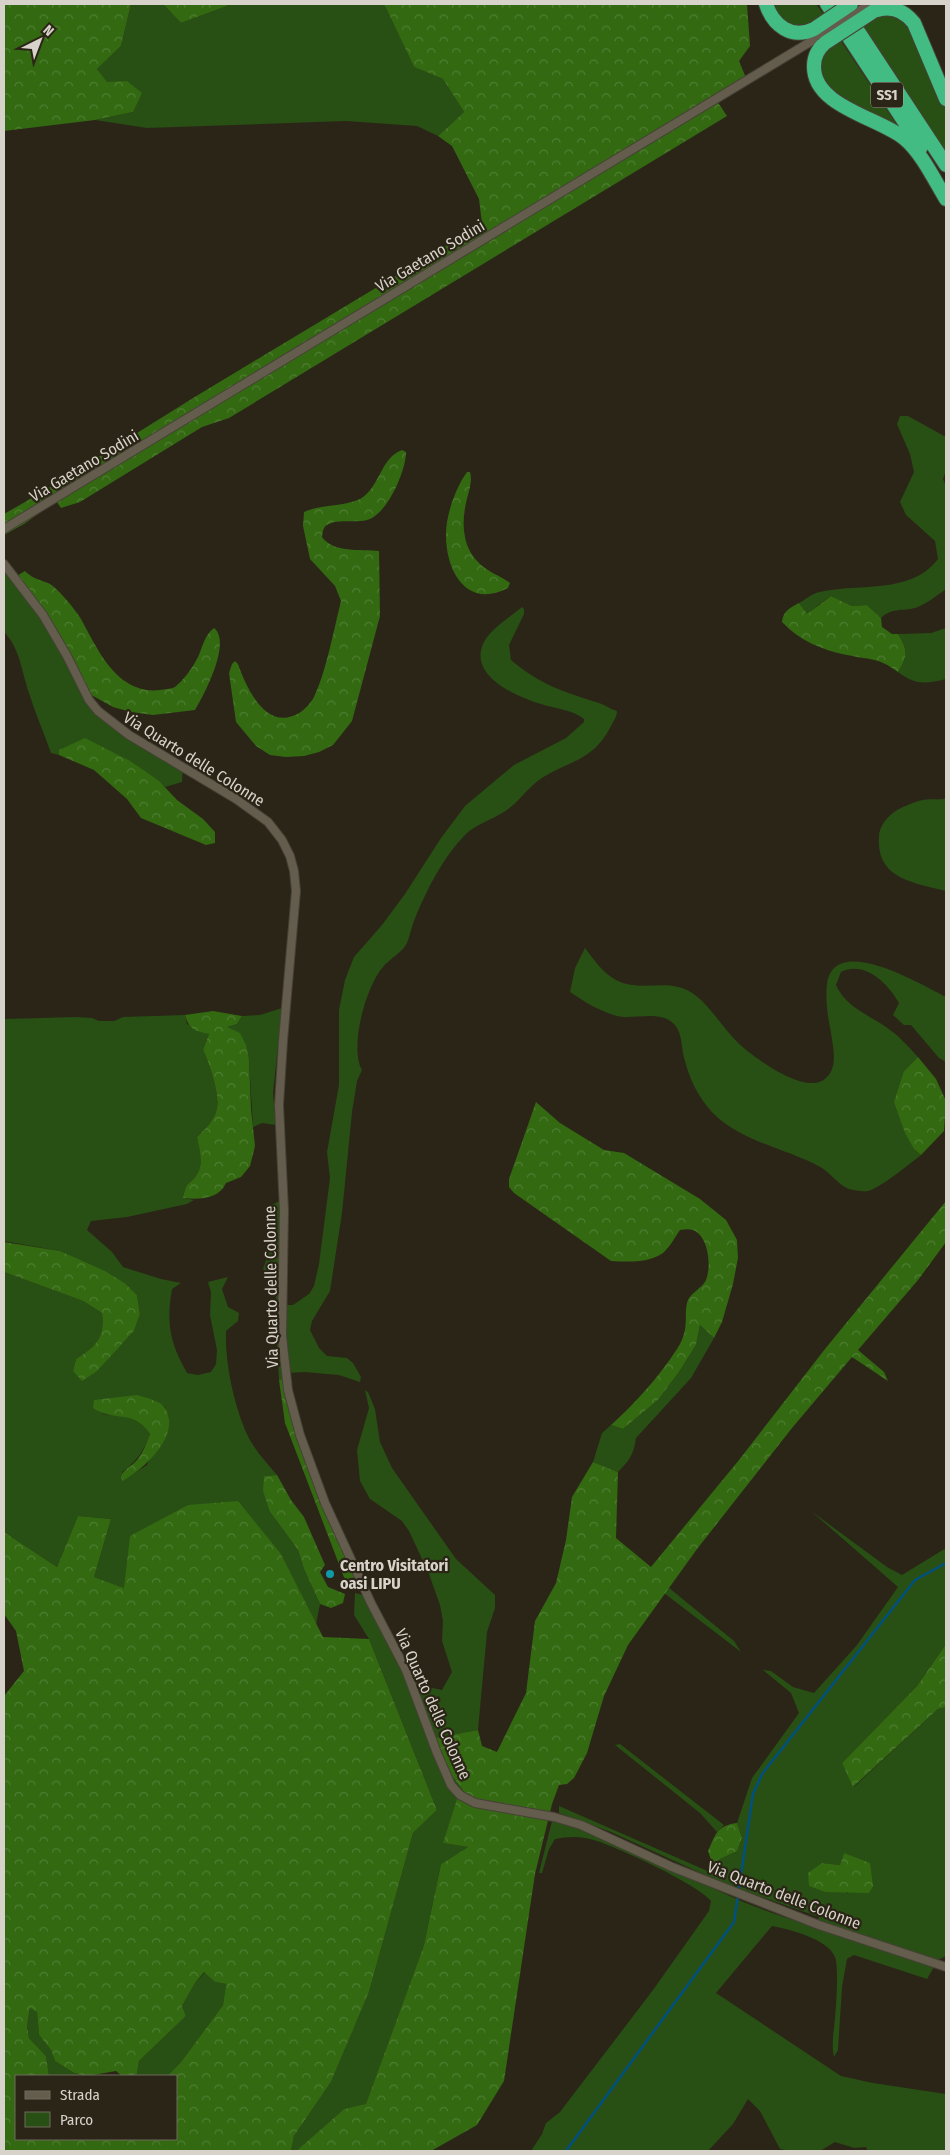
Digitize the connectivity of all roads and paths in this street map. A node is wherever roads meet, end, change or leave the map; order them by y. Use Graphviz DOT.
graph roads {
  1 [pos="766,4"];
  2 [pos="827,4"];
  3 [pos="840,4"];
  4 [pos="851,4"];
  5 [pos="870,7"];
  6 [pos="820,36"];
  7 [pos="946,99"];
  8 [pos="946,165"];
  9 [pos="946,186"];
  10 [pos="946,199"];
  11 [pos="4,529"];
  12 [pos="4,564"];
  13 [pos="946,1967"];
  1 -- 6 [label="highway"];
  2 -- 9 [label="highway, SS1"];
  3 -- 8 [label="highway, SS1"];
  4 -- 6 [label="highway, bridge"];
  5 -- 6 [label="highway, bridge"];
  5 -- 7 [label="highway"];
  6 -- 10 [label="highway"];
  6 -- 11 [label="street, Via Gaetano Sodini"];
  12 -- 13 [label="street, Via Quarto delle Colonne"];
}
